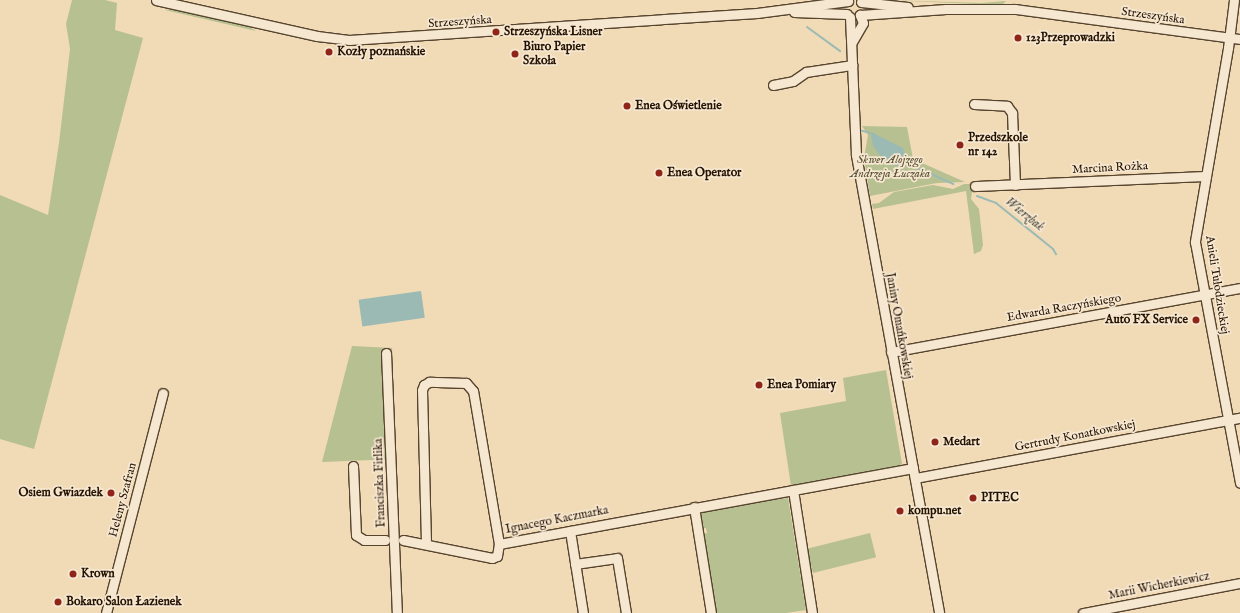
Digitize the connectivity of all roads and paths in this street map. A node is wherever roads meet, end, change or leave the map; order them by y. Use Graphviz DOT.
graph roads {
  1 [pos="156,0"];
  2 [pos="849,0"];
  3 [pos="1234,0"];
  4 [pos="860,1"];
  5 [pos="1016,5"];
  6 [pos="946,9"];
  7 [pos="769,12"];
  8 [pos="849,15"];
  9 [pos="860,15"];
  10 [pos="1240,39"];
  11 [pos="1229,40"];
  12 [pos="852,42"];
  13 [pos="1240,44"];
  14 [pos="852,66"];
  15 [pos="773,85"];
  16 [pos="974,104"];
  17 [pos="1206,176"];
  18 [pos="1015,185"];
  19 [pos="975,186"];
  20 [pos="1240,288"];
  21 [pos="1205,294"];
  22 [pos="891,352"];
  23 [pos="386,353"];
  24 [pos="163,393"];
  25 [pos="1240,418"];
  26 [pos="1228,420"];
  27 [pos="353,466"];
  28 [pos="914,473"];
  29 [pos="1240,483"];
  30 [pos="793,490"];
  31 [pos="694,507"];
  32 [pos="570,531"];
  33 [pos="385,540"];
  34 [pos="403,540"];
  35 [pos="426,544"];
  36 [pos="499,544"];
  37 [pos="575,564"];
  38 [pos="1240,583"];
  39 [pos="106,613"];
  40 [pos="397,613"];
  41 [pos="583,613"];
  42 [pos="626,613"];
  43 [pos="711,613"];
  44 [pos="812,613"];
  45 [pos="939,613"];
  46 [pos="1083,613"];
  1 -- 7 [label="street, Strzeszyńska"];
  2 -- 7 [label="street, Strzeszyńska"];
  2 -- 8 [label="street, Janiny Omańkowskiej"];
  3 -- 11 [label="street, Anieli Tułodzieckiej"];
  4 -- 6 [label="street, Strzeszyńska"];
  4 -- 9 [label="street, Janiny Omańkowskiej"];
  5 -- 6 [label="street, Strzeszyńska"];
  5 -- 11 [label="street, Strzeszyńska"];
  6 -- 9 [label="street, Strzeszyńska"];
  7 -- 8 [label="street, Strzeszyńska"];
  8 -- 9 [label="street, Strzeszyńska"];
  8 -- 12 [label="street, Janiny Omańkowskiej"];
  9 -- 12 [label="street, Janiny Omańkowskiej"];
  10 -- 11 [label="street, Strzeszyńska"];
  11 -- 13 [label="street, Strzeszyńska"];
  11 -- 17 [label="street, Anieli Tułodzieckiej"];
  12 -- 14 [label="street, Janiny Omańkowskiej"];
  14 -- 15 [label="street"];
  14 -- 22 [label="street, Janiny Omańkowskiej"];
  16 -- 18 [label="street"];
  17 -- 18 [label="street, Marcina Rożka"];
  17 -- 21 [label="street, Anieli Tułodzieckiej"];
  18 -- 19 [label="street, Marcina Rożka"];
  20 -- 21 [label="street, Edwarda Raczyńskiego"];
  21 -- 22 [label="street, Edwarda Raczyńskiego"];
  21 -- 26 [label="street, Anieli Tułodzieckiej"];
  22 -- 28 [label="street, Janiny Omańkowskiej"];
  23 -- 40 [label="street, Franciszka Firlika"];
  24 -- 39 [label="street, Heleny Szafran"];
  25 -- 26 [label="street, Gertrudy Konatkowskiej"];
  26 -- 28 [label="street, Gertrudy Konatkowskiej"];
  26 -- 29 [label="street, Anieli Tułodzieckiej"];
  27 -- 33 [label="street, Franciszka Firlika"];
  28 -- 30 [label="street, Ignacego Kaczmarka"];
  28 -- 45 [label="street, Janiny Omańkowskiej"];
  30 -- 31 [label="street, Ignacego Kaczmarka"];
  30 -- 44 [label="street"];
  31 -- 32 [label="street, Ignacego Kaczmarka"];
  31 -- 43 [label="street"];
  32 -- 36 [label="street, Ignacego Kaczmarka"];
  32 -- 37 [label="street"];
  34 -- 35 [label="street"];
  35 -- 36 [label="street"];
  35 -- 36 [label="street, Ignacego Kaczmarka"];
  37 -- 41 [label="street"];
  37 -- 42 [label="street"];
  38 -- 46 [label="street, Marii Wicherkiewicz"];
}
